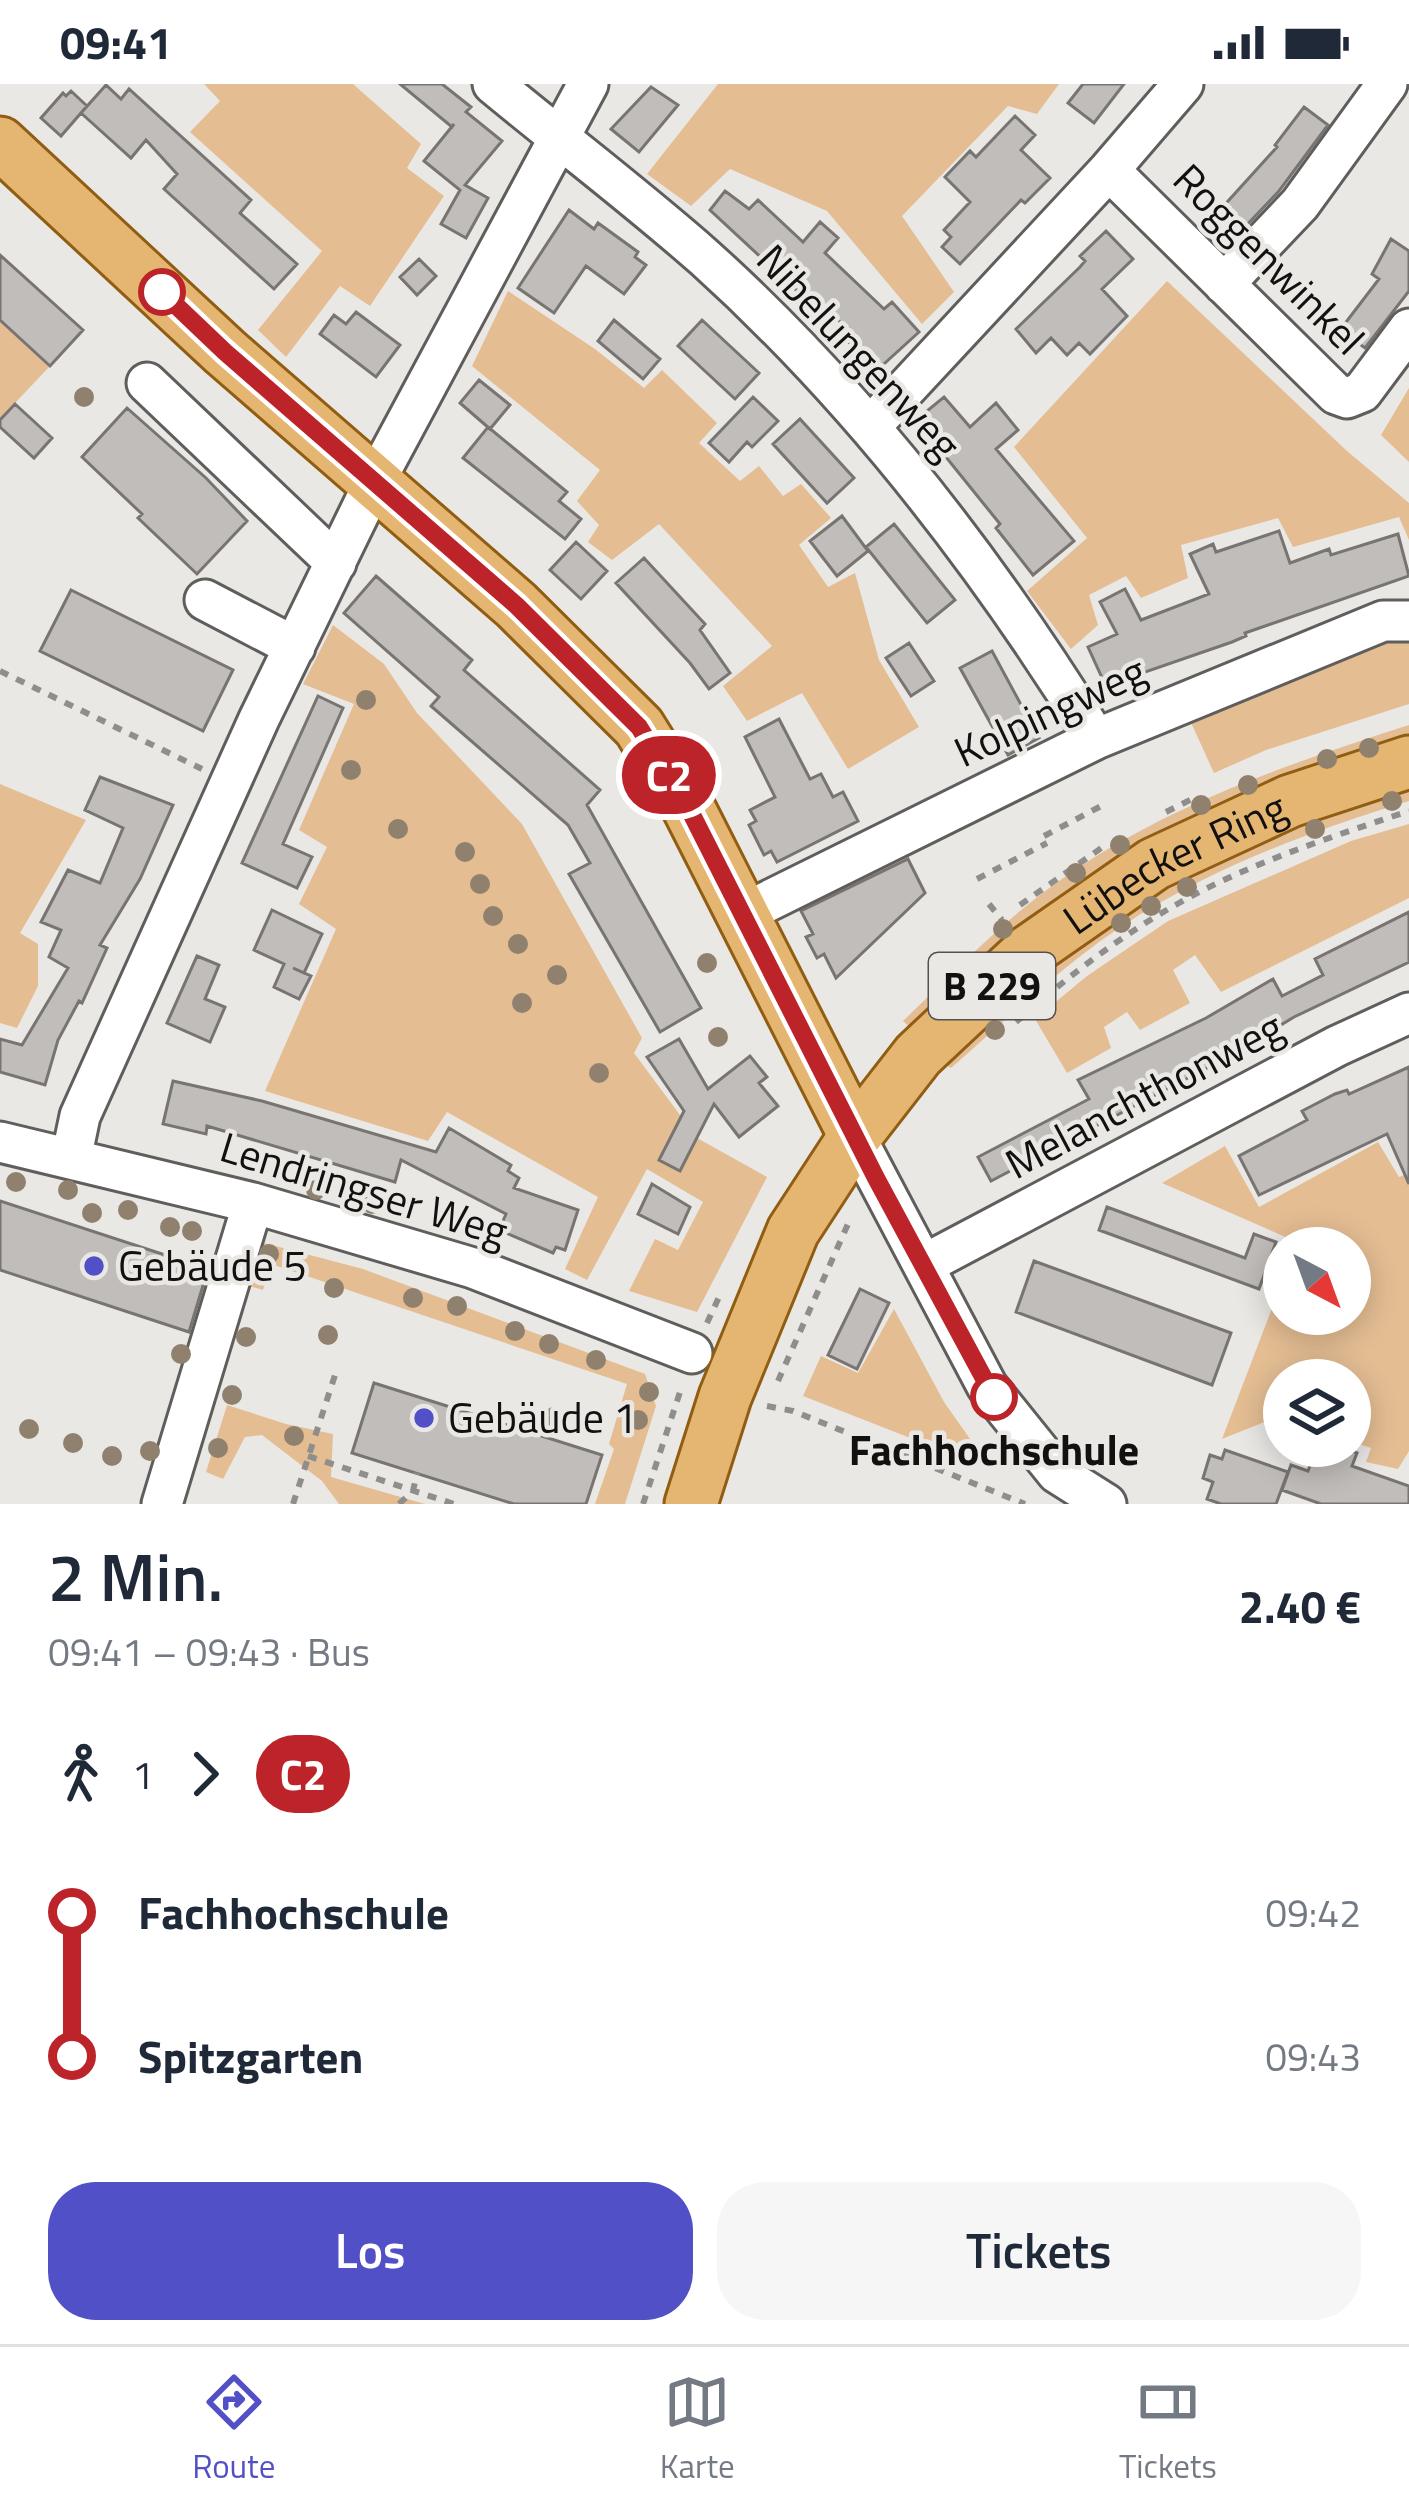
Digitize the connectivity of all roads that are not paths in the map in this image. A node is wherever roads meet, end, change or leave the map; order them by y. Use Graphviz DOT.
graph roads {
  1 [pos="493,84"];
  2 [pos="588,84"];
  3 [pos="1183,84"];
  4 [pos="1387,84"];
  5 [pos="559,137"];
  6 [pos="0,143"];
  7 [pos="1109,170"];
  8 [pos="1224,284"];
  9 [pos="1409,328"];
  10 [pos="147,383"];
  11 [pos="870,427"];
  12 [pos="374,483"];
  13 [pos="336,563"];
  14 [pos="205,600"];
  15 [pos="1409,621"];
  16 [pos="295,647"];
  17 [pos="1096,739"];
  18 [pos="1409,762"];
  19 [pos="740,915"];
  20 [pos="1409,1013"];
  21 [pos="0,1142"];
  22 [pos="864,1153"];
  23 [pos="71,1159"];
  24 [pos="253,1203"];
  25 [pos="925,1264"];
  26 [pos="692,1353"];
  27 [pos="1051,1488"];
  28 [pos="162,1504"];
  29 [pos="692,1504"];
  30 [pos="1106,1504"];
  1 -- 5 [label="street, Nibelungenweg"];
  2 -- 5 [label="street"];
  3 -- 7 [label="street"];
  4 -- 8 [label="street"];
  5 -- 11 [label="street, Nibelungenweg"];
  5 -- 12 [label="street"];
  6 -- 12 [label="main road"];
  7 -- 8 [label="street, Roggenwinkel"];
  7 -- 11 [label="street"];
  8 -- 9 [label="street, Roggenwinkel"];
  10 -- 13 [label="street"];
  11 -- 17 [label="street, Nibelungenweg"];
  12 -- 13 [label="street"];
  12 -- 19 [label="main road"];
  13 -- 16 [label="street"];
  14 -- 16 [label="street"];
  15 -- 17 [label="street, Kolpingweg"];
  16 -- 23 [label="street"];
  17 -- 19 [label="street, Kolpingweg"];
  18 -- 22 [label="main road, Lübecker Ring / B 229"];
  19 -- 22 [label="main road"];
  20 -- 25 [label="street, Melanchthonweg"];
  21 -- 23 [label="street, Lendringser Weg"];
  22 -- 25 [label="street"];
  22 -- 29 [label="main road, Lübecker Ring / B 229"];
  23 -- 24 [label="street, Lendringser Weg"];
  24 -- 26 [label="street, Lendringser Weg"];
  24 -- 28 [label="street"];
  25 -- 27 [label="street"];
  27 -- 30 [label="street"];
}
